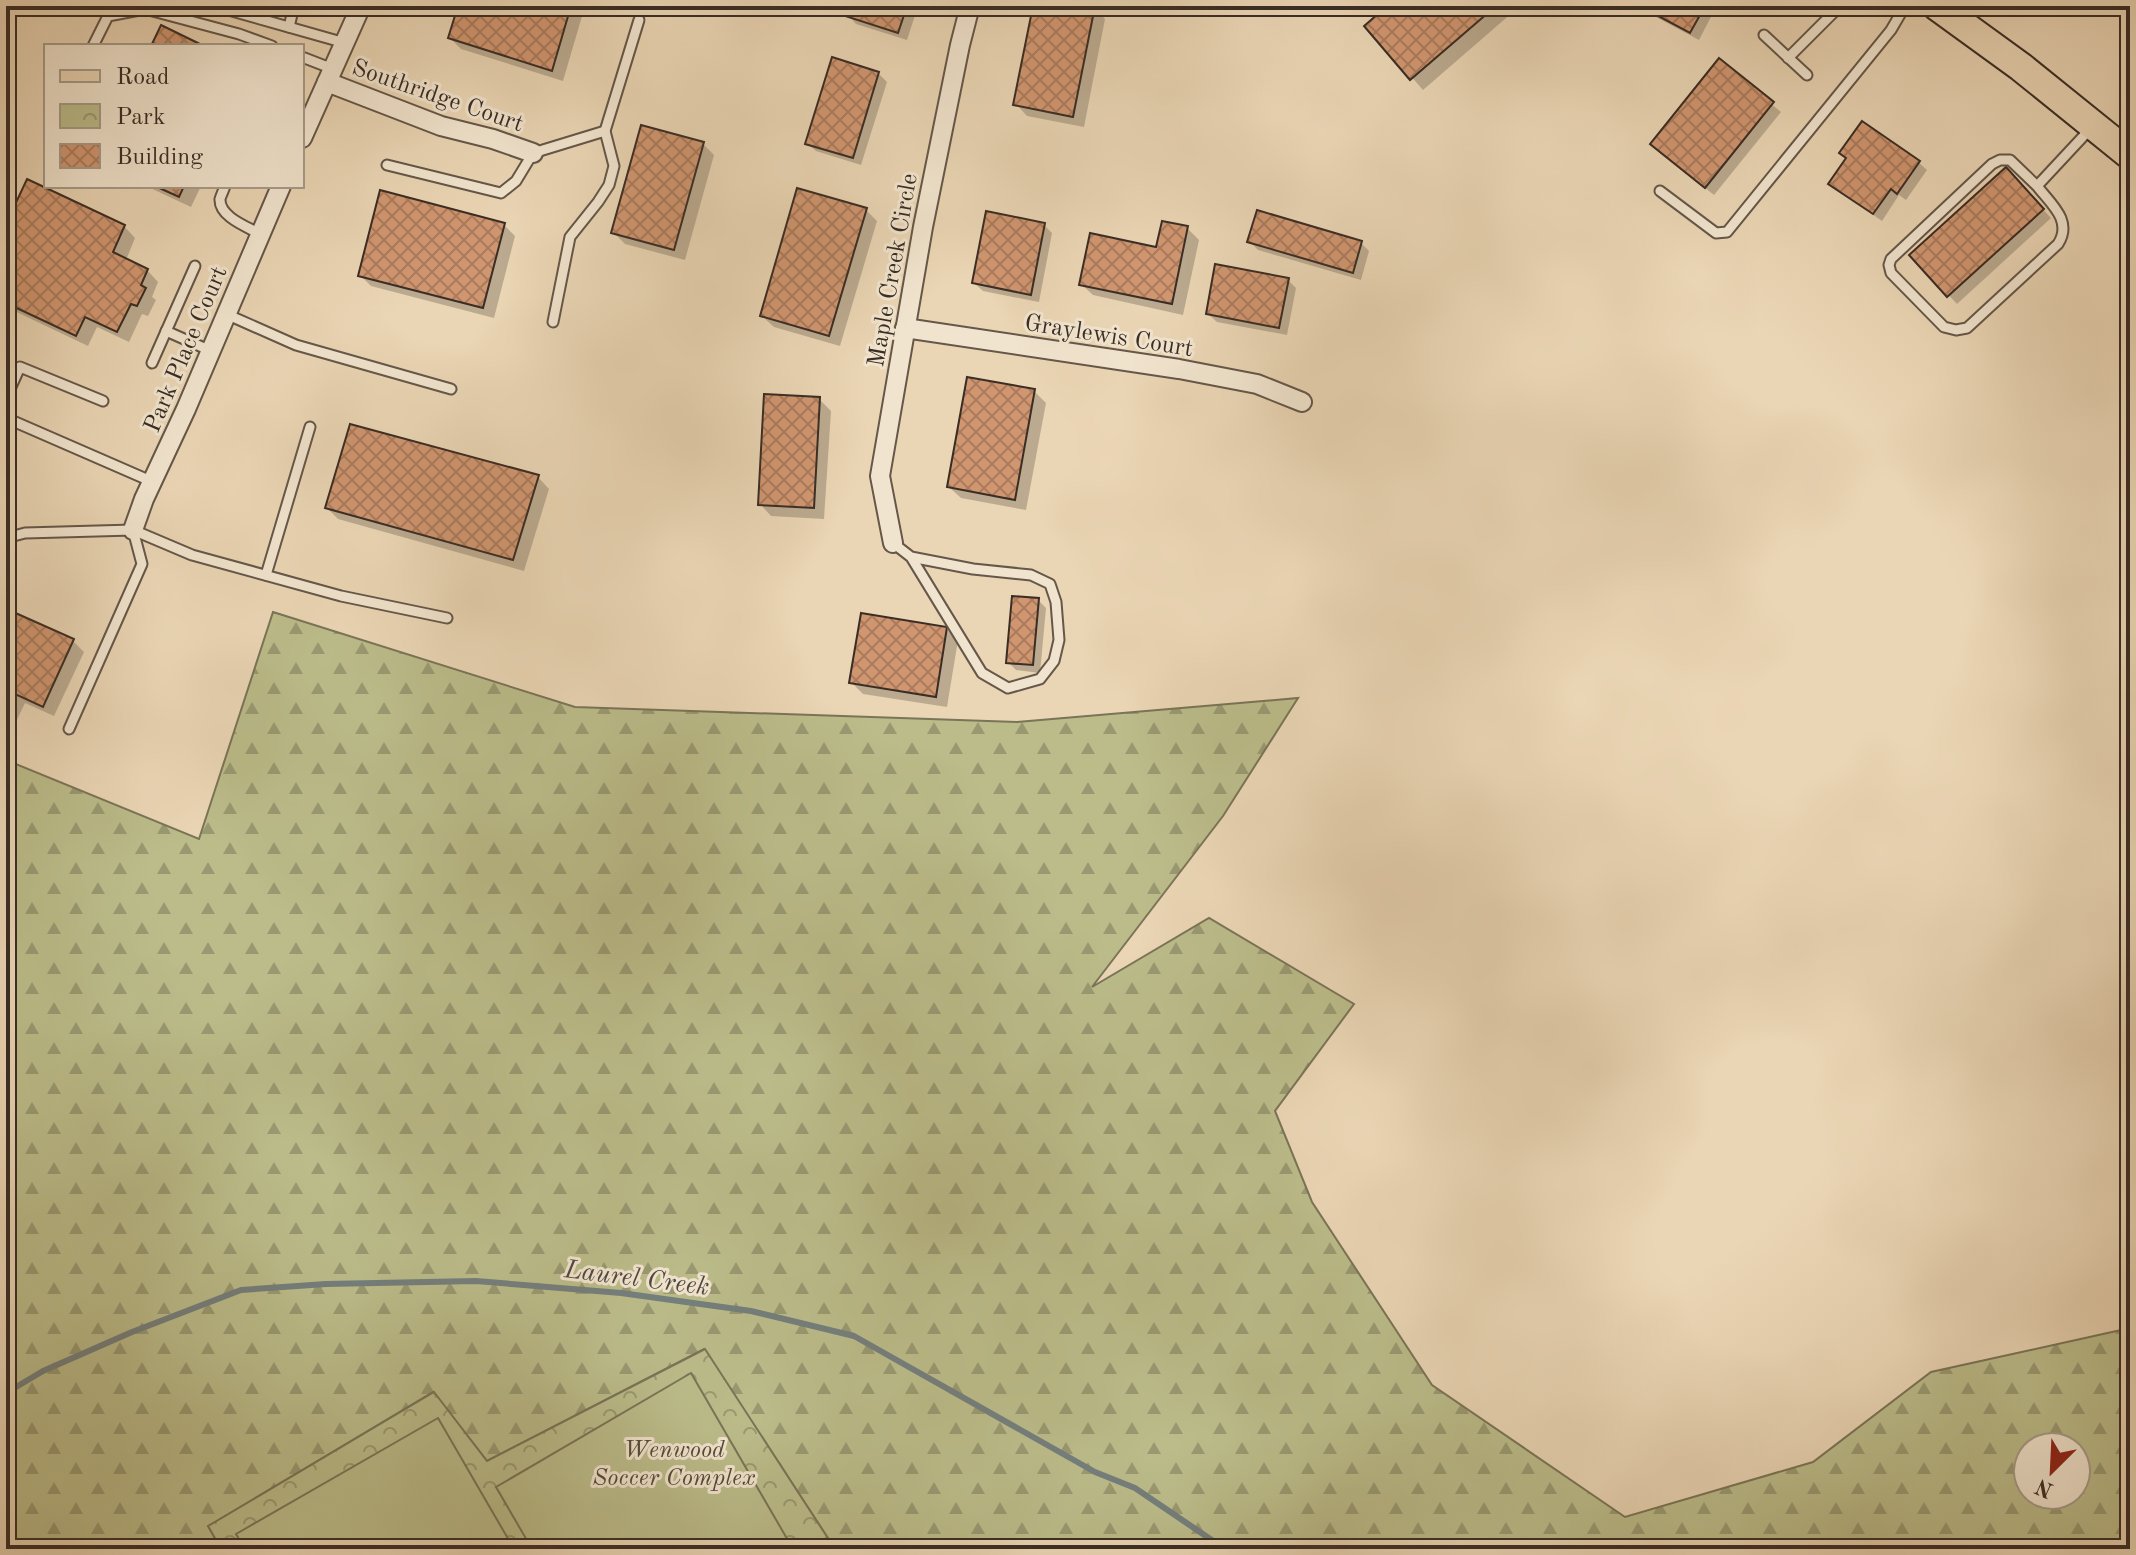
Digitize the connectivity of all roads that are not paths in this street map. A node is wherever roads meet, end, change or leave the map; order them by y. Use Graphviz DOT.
graph roads {
  1 [pos="214,6"];
  2 [pos="294,6"];
  3 [pos="361,6"];
  4 [pos="970,6"];
  5 [pos="1840,6"];
  6 [pos="1905,6"];
  7 [pos="1937,6"];
  8 [pos="639,20"];
  9 [pos="289,27"];
  10 [pos="1764,35"];
  11 [pos="345,43"];
  12 [pos="94,44"];
  13 [pos="266,44"];
  14 [pos="304,58"];
  15 [pos="1788,58"];
  16 [pos="330,75"];
  17 [pos="1807,75"];
  18 [pos="2094,125"];
  19 [pos="605,131"];
  20 [pos="304,134"];
  21 [pos="533,153"];
  22 [pos="2130,155"];
  23 [pos="387,165"];
  24 [pos="2037,186"];
  25 [pos="224,188"];
  26 [pos="280,188"];
  27 [pos="1660,191"];
  28 [pos="260,234"];
  29 [pos="195,266"];
  30 [pos="226,314"];
  31 [pos="553,322"];
  32 [pos="905,328"];
  33 [pos="166,331"];
  34 [pos="211,351"];
  35 [pos="152,363"];
  36 [pos="451,389"];
  37 [pos="6,398"];
  38 [pos="103,401"];
  39 [pos="1302,402"];
  40 [pos="6,418"];
  41 [pos="310,427"];
  42 [pos="153,482"];
  43 [pos="133,530"];
  44 [pos="6,538"];
  45 [pos="893,543"];
  46 [pos="911,557"];
  47 [pos="266,575"];
  48 [pos="447,618"];
  49 [pos="69,729"];
  1 -- 9 [label="lane"];
  2 -- 9 [label="lane"];
  3 -- 11 [label="street"];
  4 -- 32 [label="street, Maple Creek Circle"];
  5 -- 15 [label="lane"];
  6 -- 27 [label="lane"];
  7 -- 18 [label="main road"];
  8 -- 19 [label="lane"];
  9 -- 11 [label="lane"];
  10 -- 15 [label="lane"];
  11 -- 16 [label="street"];
  12 -- 13 [label="lane"];
  14 -- 16 [label="lane"];
  15 -- 17 [label="lane"];
  16 -- 20 [label="street"];
  16 -- 21 [label="street, Southridge Court"];
  18 -- 22 [label="main road"];
  18 -- 24 [label="lane"];
  19 -- 21 [label="lane"];
  19 -- 31 [label="lane"];
  21 -- 23 [label="lane"];
  24 -- 24 [label="lane"];
  25 -- 28 [label="lane"];
  26 -- 28 [label="street, Park Place Court"];
  28 -- 30 [label="street, Park Place Court"];
  29 -- 33 [label="lane"];
  30 -- 34 [label="street, Park Place Court"];
  30 -- 36 [label="lane"];
  32 -- 39 [label="street, Graylewis Court"];
  32 -- 45 [label="street, Maple Creek Circle"];
  33 -- 34 [label="lane"];
  33 -- 35 [label="lane"];
  34 -- 42 [label="street, Park Place Court"];
  37 -- 38 [label="lane"];
  40 -- 42 [label="lane"];
  41 -- 47 [label="lane"];
  42 -- 43 [label="street, Park Place Court"];
  43 -- 44 [label="lane"];
  43 -- 47 [label="lane"];
  43 -- 49 [label="lane"];
  45 -- 46 [label="lane"];
  46 -- 46 [label="lane"];
  47 -- 48 [label="lane"];
}
